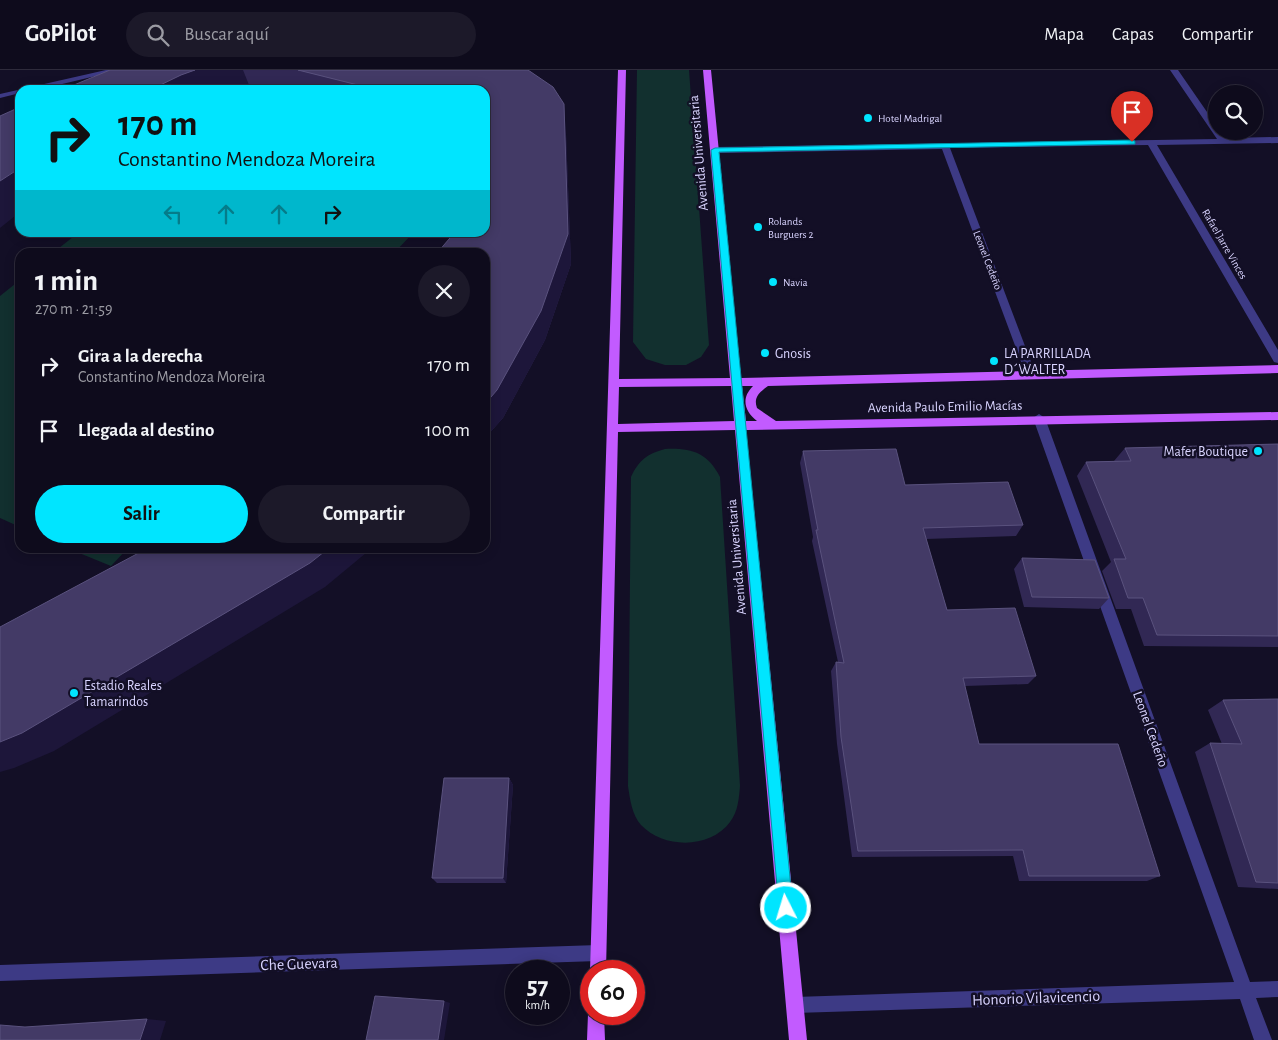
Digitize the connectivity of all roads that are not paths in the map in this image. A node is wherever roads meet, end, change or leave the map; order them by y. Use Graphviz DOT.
graph roads {
  1 [pos="117,70"];
  2 [pos="622,70"];
  3 [pos="708,70"];
  4 [pos="1174,70"];
  5 [pos="49,85"];
  6 [pos="15,92"];
  7 [pos="0,96"];
  8 [pos="1278,140"];
  9 [pos="1223,141"];
  10 [pos="1150,142"];
  11 [pos="945,146"];
  12 [pos="715,150"];
  13 [pos="1278,359"];
  14 [pos="1278,369"];
  15 [pos="1031,375"];
  16 [pos="737,381"];
  17 [pos="766,382"];
  18 [pos="613,383"];
  19 [pos="1278,416"];
  20 [pos="1038,418"];
  21 [pos="774,424"];
  22 [pos="741,427"];
  23 [pos="612,428"];
  24 [pos="598,953"];
  25 [pos="598,960"];
  26 [pos="0,973"];
  27 [pos="1278,989"];
  28 [pos="1245,990"];
  29 [pos="795,1005"];
  30 [pos="596,1025"];
  31 [pos="596,1040"];
  32 [pos="798,1040"];
  33 [pos="1263,1040"];
  1 -- 5 [label="street"];
  2 -- 18 [label="main road"];
  3 -- 12 [label="main road, Avenida Universitaria"];
  4 -- 9 [label="street"];
  6 -- 7 [label="street"];
  8 -- 9 [label="street"];
  9 -- 10 [label="street"];
  10 -- 11 [label="street"];
  10 -- 13 [label="street, Rafael Jarre Vinces"];
  11 -- 12 [label="street"];
  11 -- 15 [label="street, Leonel Cedeño"];
  12 -- 16 [label="main road, Avenida Universitaria"];
  14 -- 15 [label="main road, Avenida Paulo Emilio Macías"];
  15 -- 17 [label="main road, Avenida Paulo Emilio Macías"];
  16 -- 17 [label="main road, Avenida Paulo Emilio Macías"];
  16 -- 18 [label="main road, Avenida Paulo Emilio Macías"];
  16 -- 22 [label="main road, Avenida Universitaria"];
  17 -- 21 [label="main road"];
  18 -- 23 [label="main road"];
  19 -- 20 [label="main road, Avenida Paulo Emilio Macías"];
  20 -- 21 [label="main road, Avenida Paulo Emilio Macías"];
  20 -- 28 [label="street, Leonel Cedeño"];
  21 -- 22 [label="main road, Avenida Paulo Emilio Macías"];
  22 -- 23 [label="main road, Avenida Paulo Emilio Macías"];
  22 -- 29 [label="main road, Avenida Universitaria"];
  23 -- 24 [label="main road"];
  24 -- 25 [label="main road"];
  24 -- 26 [label="street, Che Guevara"];
  27 -- 28 [label="street, Honorio Vilavicencio"];
  28 -- 29 [label="street, Honorio Vilavicencio"];
  28 -- 33 [label="street, Leonel Cedeño"];
  29 -- 32 [label="main road, Avenida Universitaria"];
  30 -- 31 [label="main road"];
}
